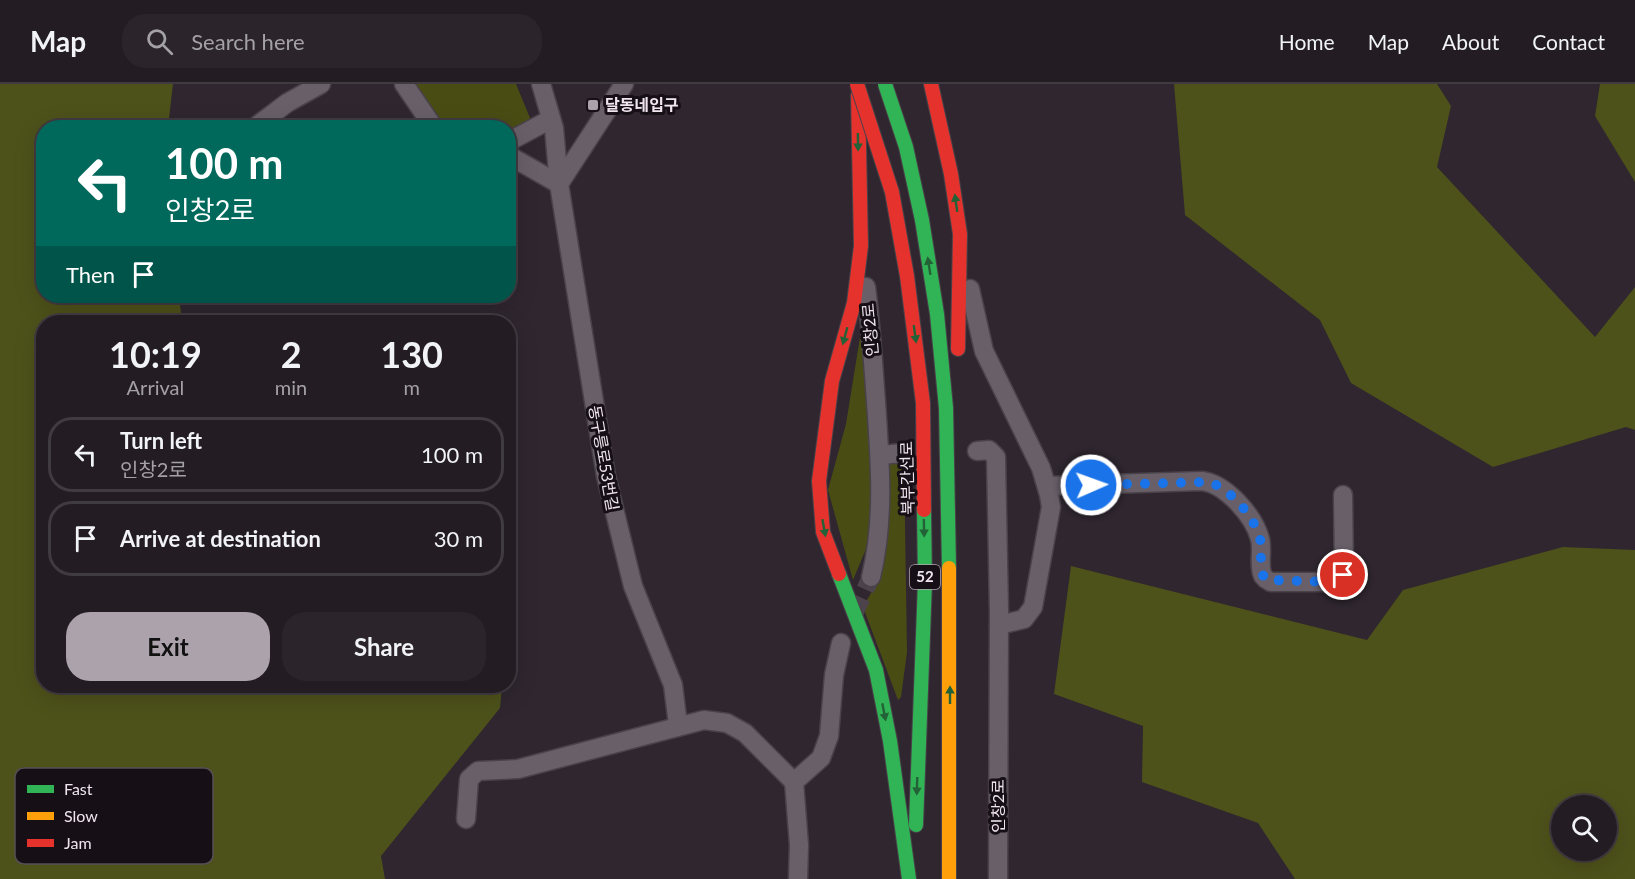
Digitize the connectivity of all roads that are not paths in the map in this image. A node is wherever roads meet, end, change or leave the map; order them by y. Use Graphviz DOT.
graph roads {
  1 [pos="321,84"];
  2 [pos="404,84"];
  3 [pos="541,84"];
  4 [pos="624,84"];
  5 [pos="857,84"];
  6 [pos="885,84"];
  7 [pos="931,84"];
  8 [pos="265,120"];
  9 [pos="429,120"];
  10 [pos="553,125"];
  11 [pos="589,136"];
  12 [pos="516,139"];
  13 [pos="516,160"];
  14 [pos="559,184"];
  15 [pos="960,239"];
  16 [pos="861,246"];
  17 [pos="977,451"];
  18 [pos="903,453"];
  19 [pos="880,456"];
  20 [pos="1047,486"];
  21 [pos="1344,495"];
  22 [pos="871,577"];
  23 [pos="999,625"];
  24 [pos="950,639"];
  25 [pos="842,643"];
  26 [pos="678,725"];
  27 [pos="794,782"];
  28 [pos="466,819"];
  29 [pos="798,879"];
  30 [pos="909,879"];
  31 [pos="914,879"];
  32 [pos="950,879"];
  33 [pos="998,879"];
  1 -- 8 [label="street"];
  2 -- 9 [label="street"];
  3 -- 10 [label="street, 동구릉로53번길"];
  4 -- 11 [label="street"];
  5 -- 16 [label="highway, one-way"];
  5 -- 31 [label="highway, 북부간선로 / 52, one-way, bridge"];
  6 -- 16 [label="street, 인창2로"];
  24 -- 6 [label="highway, 52, one-way, bridge"];
  15 -- 7 [label="highway, one-way"];
  10 -- 11 [label="street"];
  10 -- 12 [label="street"];
  10 -- 14 [label="street, 동구릉로53번길"];
  11 -- 14 [label="street"];
  13 -- 14 [label="street"];
  14 -- 26 [label="street, 동구릉로53번길"];
  15 -- 20 [label="street"];
  15 -- 24 [label="highway"];
  16 -- 19 [label="street, 인창2로"];
  16 -- 30 [label="highway, one-way"];
  17 -- 23 [label="street, 인창2로"];
  18 -- 19 [label="street"];
  19 -- 22 [label="street, 인창2로"];
  20 -- 21 [label="street"];
  20 -- 23 [label="street"];
  23 -- 33 [label="street, 인창2로"];
  32 -- 24 [label="highway, 52, one-way"];
  25 -- 27 [label="street"];
  26 -- 27 [label="street"];
  26 -- 28 [label="street"];
  27 -- 29 [label="street"];
}
